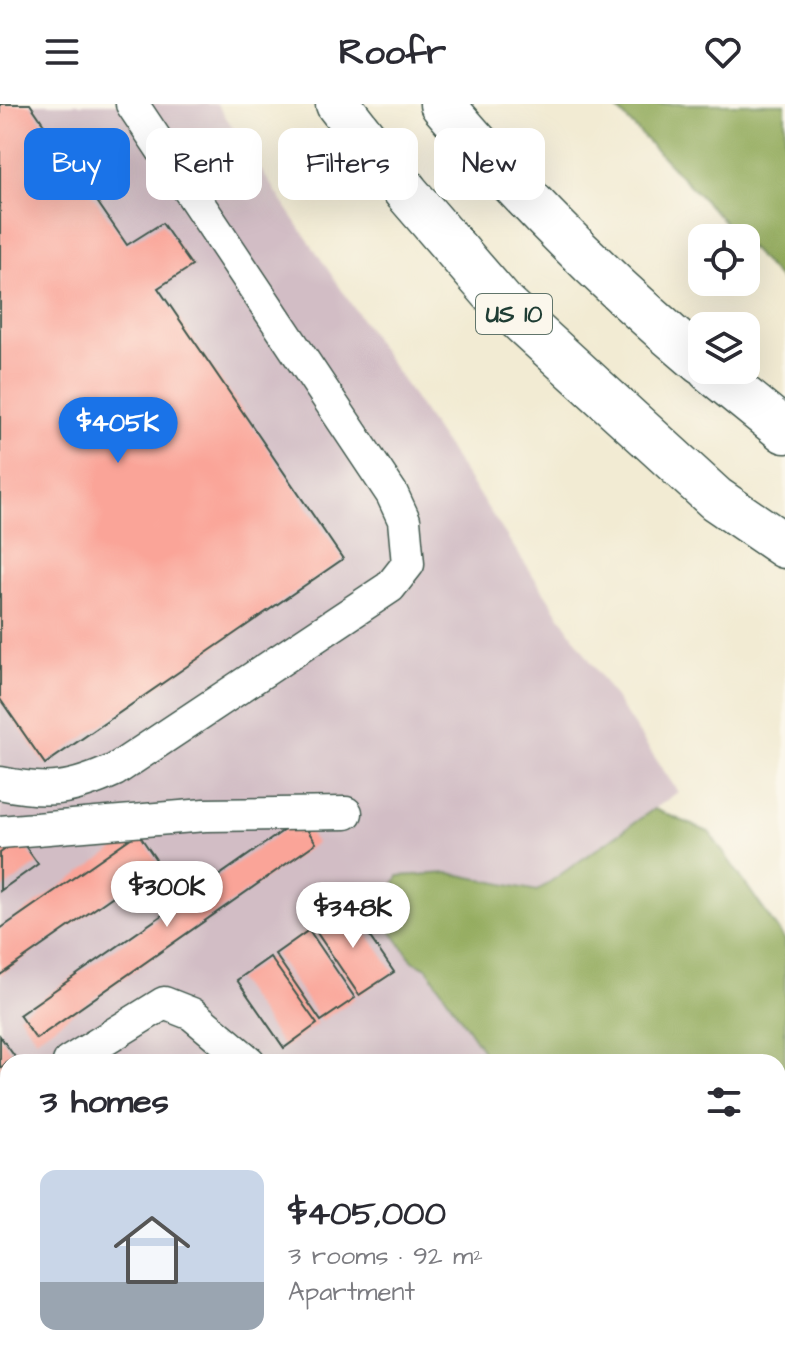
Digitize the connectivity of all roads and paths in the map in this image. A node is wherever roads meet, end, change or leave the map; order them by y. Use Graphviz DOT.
graph roads {
  1 [pos="132,104"];
  2 [pos="338,104"];
  3 [pos="442,104"];
  4 [pos="688,351"];
  5 [pos="727,384"];
  6 [pos="785,431"];
  7 [pos="716,499"];
  8 [pos="785,546"];
  9 [pos="785,573"];
  10 [pos="0,783"];
  11 [pos="346,813"];
  12 [pos="0,832"];
  13 [pos="82,1054"];
  14 [pos="240,1054"];
  1 -- 10 [label="lane"];
  2 -- 7 [label="highway, US 10"];
  3 -- 4 [label="highway"];
  5 -- 6 [label="highway"];
  7 -- 8 [label="highway, US 10"];
  7 -- 9 [label="highway"];
  11 -- 12 [label="lane"];
  13 -- 14 [label="lane"];
}
